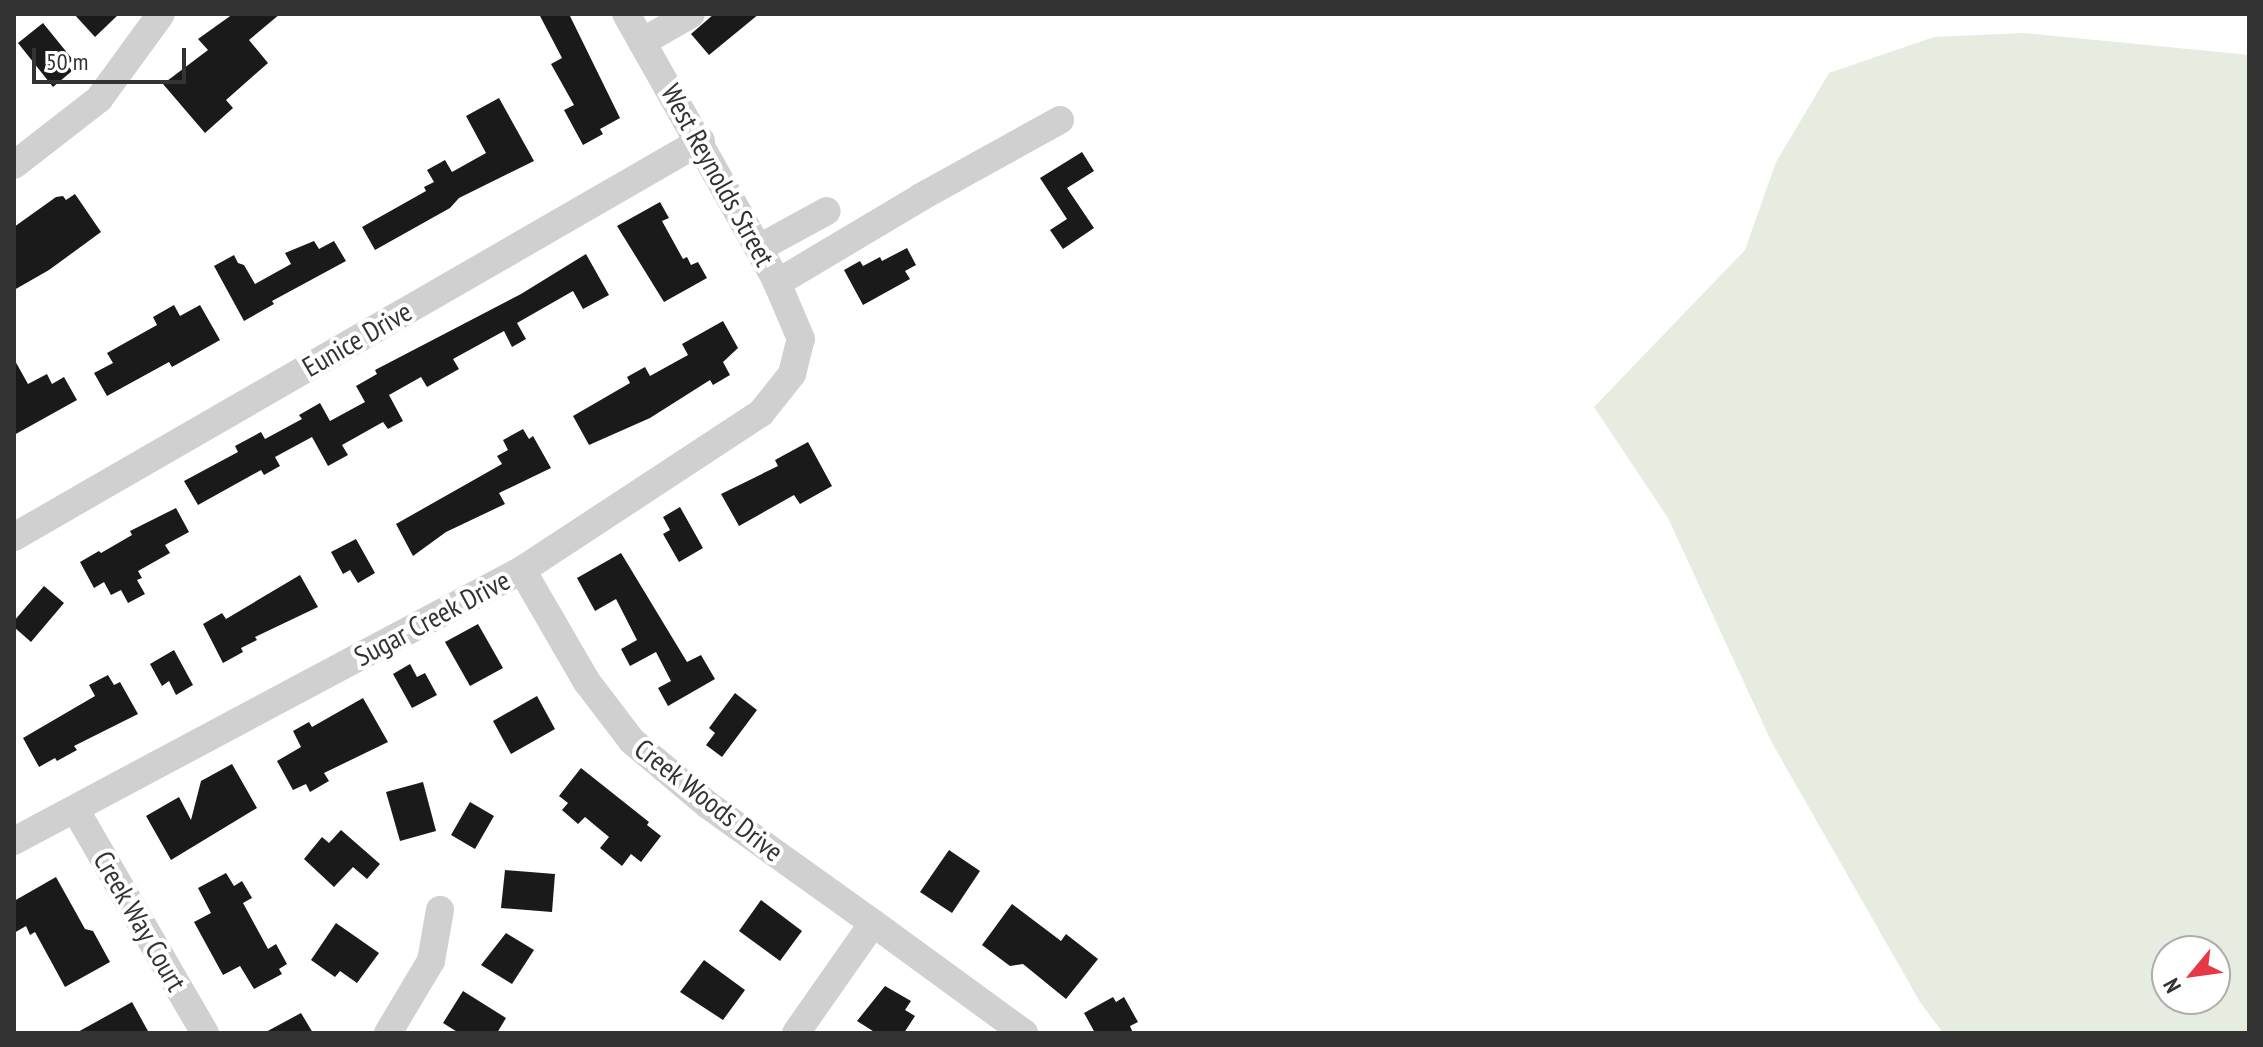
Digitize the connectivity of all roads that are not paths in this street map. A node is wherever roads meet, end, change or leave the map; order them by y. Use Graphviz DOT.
graph roads {
  1 [pos="161,14"];
  2 [pos="626,14"];
  3 [pos="691,14"];
  4 [pos="642,42"];
  5 [pos="1060,120"];
  6 [pos="701,141"];
  7 [pos="14,165"];
  8 [pos="827,211"];
  9 [pos="759,248"];
  10 [pos="777,283"];
  11 [pos="801,339"];
  12 [pos="14,537"];
  13 [pos="522,570"];
  14 [pos="75,809"];
  15 [pos="14,841"];
  16 [pos="440,910"];
  17 [pos="873,923"];
  18 [pos="205,1033"];
  19 [pos="388,1033"];
  20 [pos="796,1033"];
  21 [pos="1024,1033"];
  1 -- 7 [label="street"];
  2 -- 4 [label="street, West Reynolds Street"];
  3 -- 4 [label="street"];
  4 -- 6 [label="street, West Reynolds Street"];
  5 -- 10 [label="street"];
  6 -- 9 [label="street, West Reynolds Street"];
  6 -- 12 [label="street, Eunice Drive"];
  8 -- 9 [label="street"];
  9 -- 10 [label="street, West Reynolds Street"];
  10 -- 11 [label="street, West Reynolds Street"];
  11 -- 13 [label="street, Sugar Creek Drive"];
  13 -- 14 [label="street, Sugar Creek Drive"];
  13 -- 17 [label="street, Creek Woods Drive"];
  14 -- 15 [label="street, Sugar Creek Drive"];
  14 -- 18 [label="street, Creek Way Court"];
  16 -- 19 [label="street"];
  17 -- 20 [label="street"];
  17 -- 21 [label="street, Creek Woods Drive"];
}
